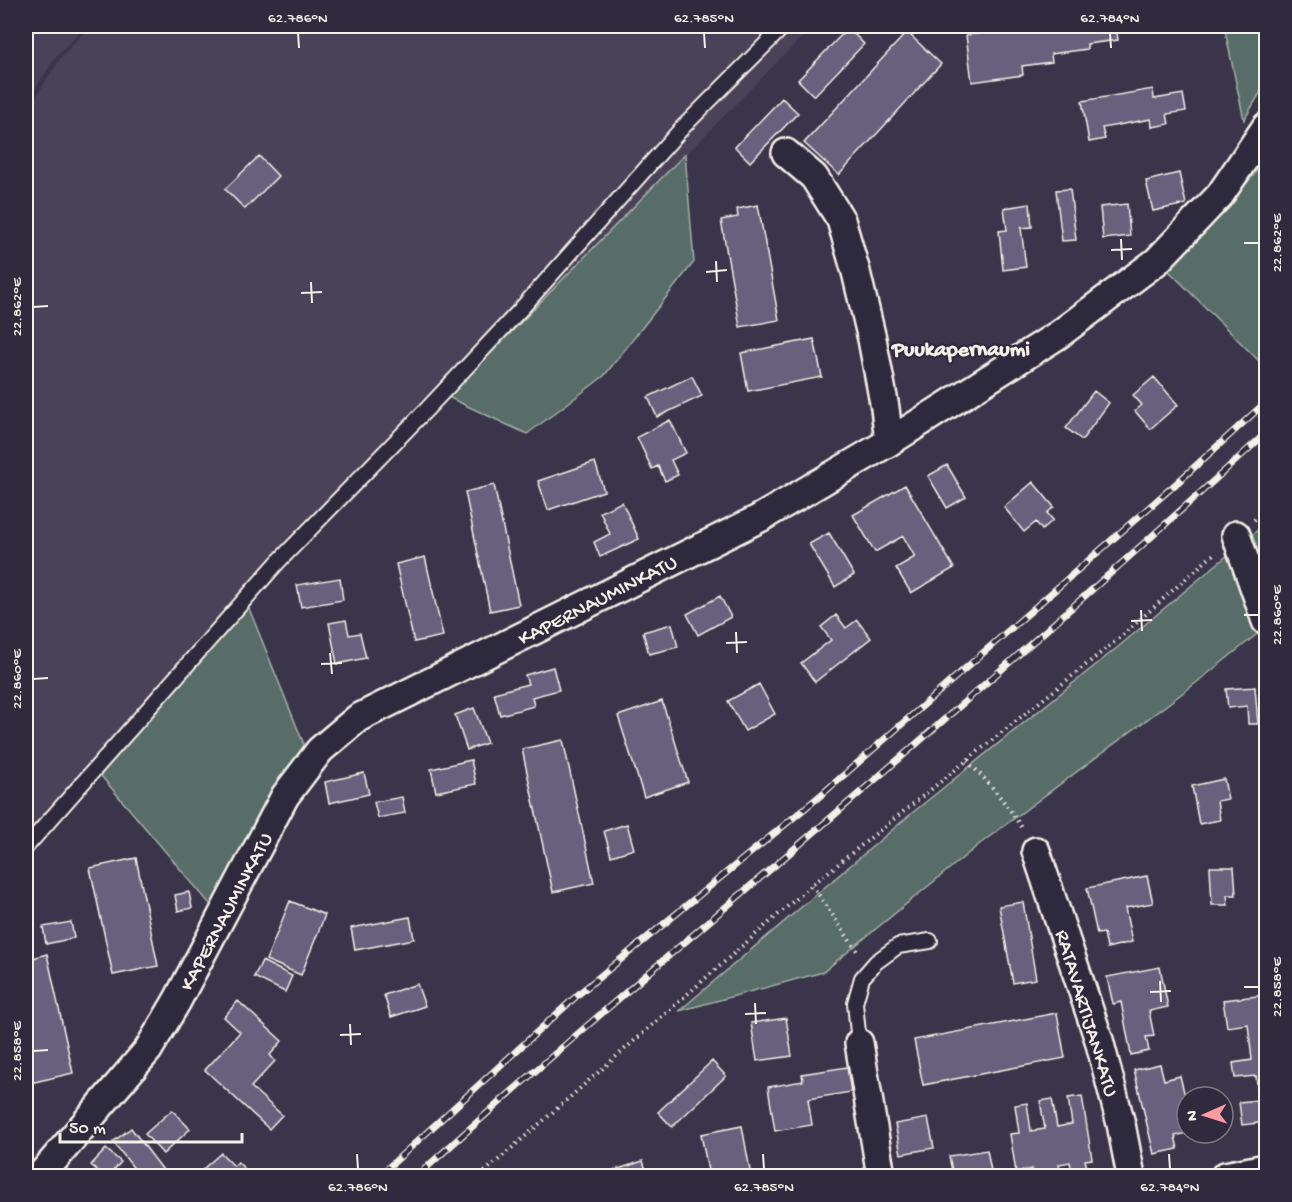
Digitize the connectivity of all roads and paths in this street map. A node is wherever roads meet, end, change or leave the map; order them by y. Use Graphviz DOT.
graph roads {
  1 [pos="784,26"];
  2 [pos="1266,127"];
  3 [pos="786,153"];
  4 [pos="889,442"];
  5 [pos="1266,508"];
  6 [pos="1236,535"];
  7 [pos="1266,621"];
  8 [pos="967,760"];
  9 [pos="26,847"];
  10 [pos="1036,851"];
  11 [pos="812,885"];
  12 [pos="930,941"];
  13 [pos="867,971"];
  14 [pos="859,1043"];
  15 [pos="1266,1168"];
  16 [pos="39,1176"];
  17 [pos="480,1176"];
  18 [pos="881,1176"];
  19 [pos="1131,1176"];
  20 [pos="1226,1176"];
  1 -- 9 [label="lane"];
  2 -- 4 [label="street, KAPERNAUMINKATU"];
  3 -- 4 [label="street"];
  4 -- 16 [label="street, KAPERNAUMINKATU"];
  5 -- 6 [label="path"];
  6 -- 7 [label="street"];
  6 -- 8 [label="path"];
  8 -- 10 [label="path"];
  8 -- 11 [label="path"];
  10 -- 19 [label="street, RATAVARTIJANKATU"];
  11 -- 13 [label="path"];
  11 -- 17 [label="path"];
  12 -- 13 [label="lane"];
  13 -- 14 [label="lane"];
  14 -- 18 [label="street"];
  15 -- 20 [label="street"];
}
